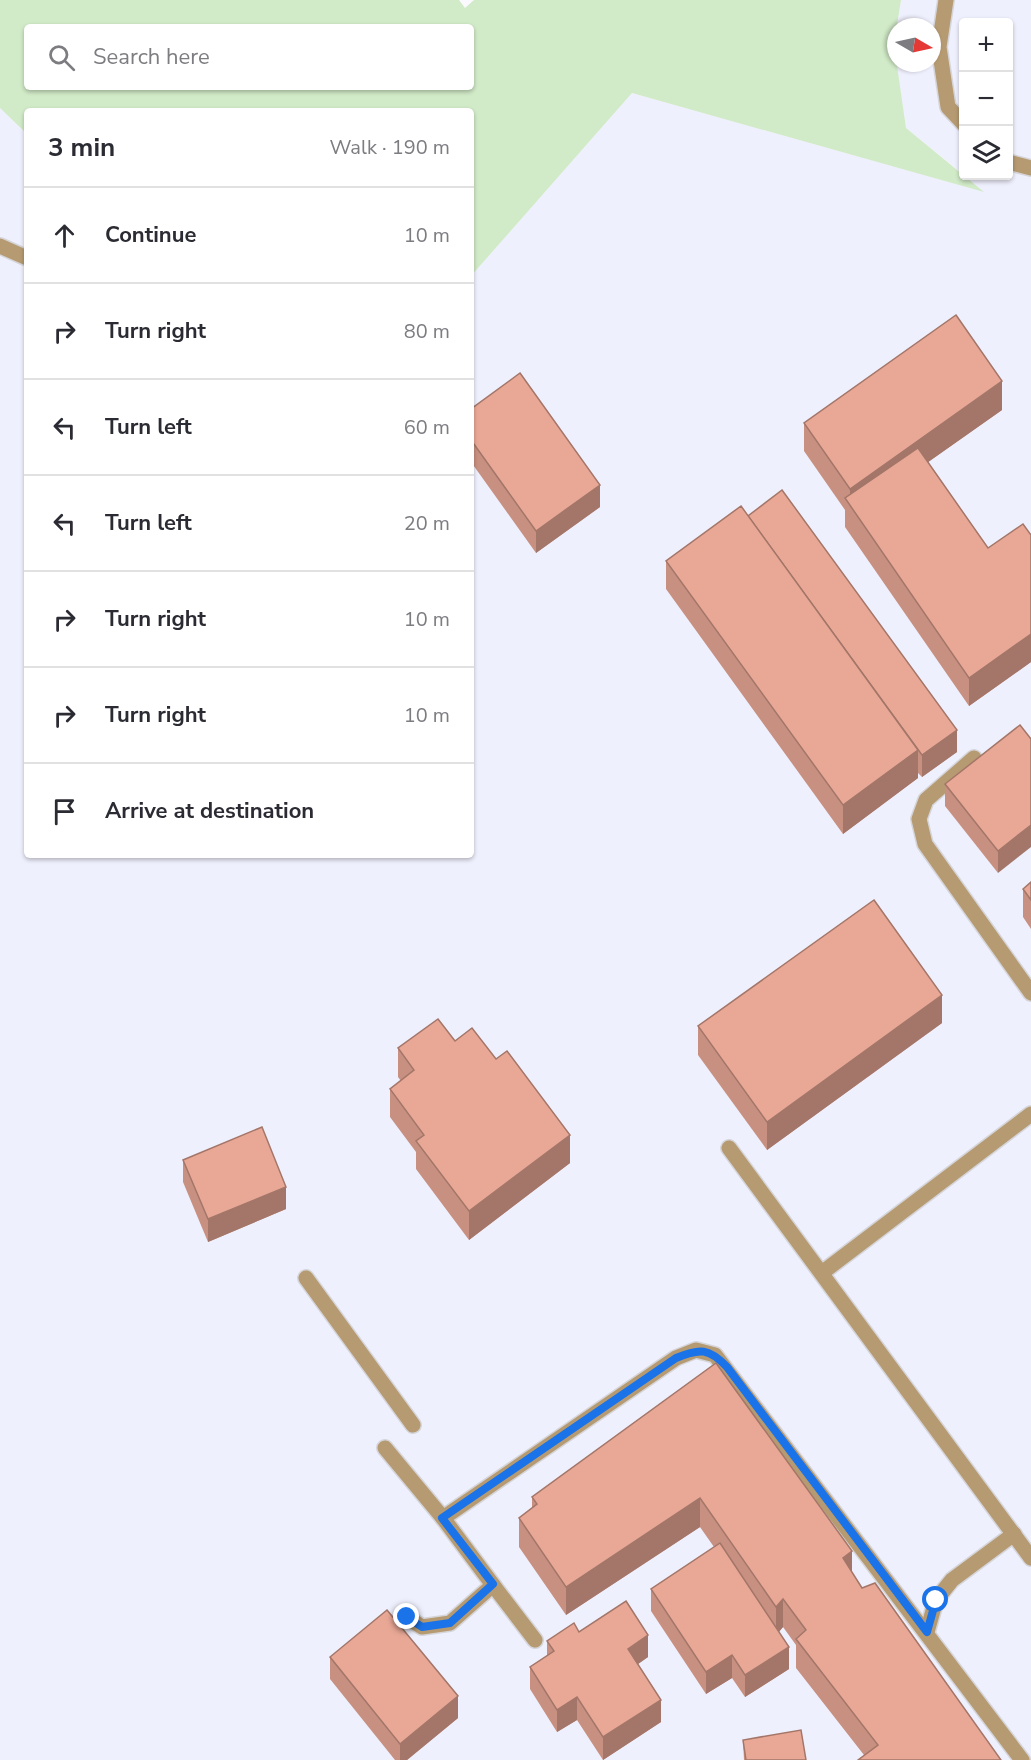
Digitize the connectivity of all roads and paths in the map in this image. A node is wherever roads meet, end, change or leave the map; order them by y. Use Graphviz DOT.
graph roads {
  1 [pos="946,0"];
  2 [pos="959,119"];
  3 [pos="1013,163"];
  4 [pos="1031,168"];
  5 [pos="0,246"];
  6 [pos="24,257"];
  7 [pos="974,758"];
  8 [pos="1031,993"];
  9 [pos="1031,1114"];
  10 [pos="729,1148"];
  11 [pos="823,1272"];
  12 [pos="306,1278"];
  13 [pos="413,1425"];
  14 [pos="385,1448"];
  15 [pos="442,1518"];
  16 [pos="1014,1534"];
  17 [pos="1031,1558"];
  18 [pos="493,1584"];
  19 [pos="407,1617"];
  20 [pos="927,1632"];
  21 [pos="535,1640"];
  22 [pos="1022,1760"];
  1 -- 2 [label="lane"];
  3 -- 4 [label="lane"];
  5 -- 6 [label="lane"];
  7 -- 8 [label="lane"];
  9 -- 11 [label="lane"];
  10 -- 11 [label="lane"];
  11 -- 16 [label="lane"];
  12 -- 13 [label="lane"];
  14 -- 15 [label="lane"];
  15 -- 18 [label="lane"];
  15 -- 20 [label="lane"];
  16 -- 17 [label="lane"];
  16 -- 20 [label="lane"];
  18 -- 19 [label="lane"];
  18 -- 21 [label="lane"];
  20 -- 22 [label="lane"];
}
